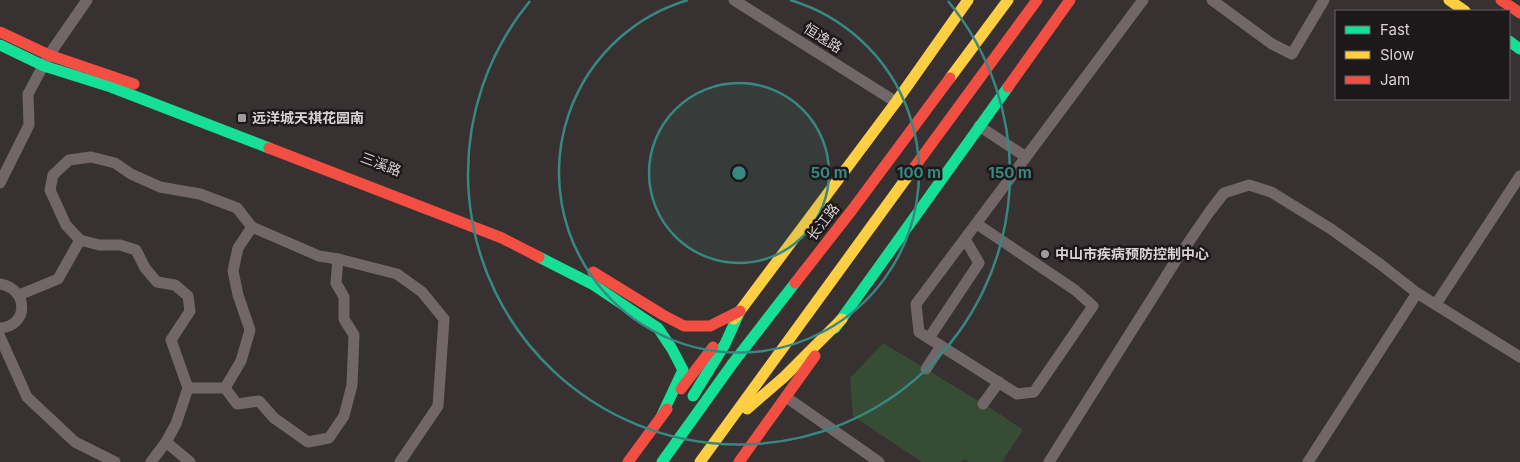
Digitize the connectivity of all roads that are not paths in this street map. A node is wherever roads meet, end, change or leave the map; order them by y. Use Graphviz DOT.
graph roads {
  1 [pos="87,0"];
  2 [pos="734,0"];
  3 [pos="968,0"];
  4 [pos="1008,0"];
  5 [pos="1037,0"];
  6 [pos="1070,0"];
  7 [pos="1143,0"];
  8 [pos="1212,0"];
  9 [pos="1324,0"];
  10 [pos="1449,0"];
  11 [pos="1501,0"];
  12 [pos="1464,10"];
  13 [pos="1520,13"];
  14 [pos="0,32"];
  15 [pos="0,45"];
  16 [pos="47,60"];
  17 [pos="896,102"];
  18 [pos="979,126"];
  19 [pos="1026,157"];
  20 [pos="1520,176"];
  21 [pos="0,183"];
  22 [pos="977,224"];
  23 [pos="252,227"];
  24 [pos="966,239"];
  25 [pos="80,240"];
  26 [pos="338,259"];
  27 [pos="0,284"];
  28 [pos="1417,292"];
  29 [pos="19,295"];
  30 [pos="1436,304"];
  31 [pos="740,311"];
  32 [pos="842,319"];
  33 [pos="0,328"];
  34 [pos="0,337"];
  35 [pos="929,338"];
  36 [pos="941,346"];
  37 [pos="1520,357"];
  38 [pos="926,369"];
  39 [pos="999,382"];
  40 [pos="188,388"];
  41 [pos="225,388"];
  42 [pos="786,397"];
  43 [pos="688,403"];
  44 [pos="983,404"];
  45 [pos="661,417"];
  46 [pos="727,424"];
  47 [pos="670,432"];
  48 [pos="166,442"];
  49 [pos="115,462"];
  50 [pos="151,462"];
  51 [pos="190,462"];
  52 [pos="400,462"];
  53 [pos="628,462"];
  54 [pos="660,462"];
  55 [pos="700,462"];
  56 [pos="739,462"];
  57 [pos="880,462"];
  58 [pos="1049,462"];
  59 [pos="1308,462"];
  1 -- 16 [label="street"];
  2 -- 17 [label="street, 恒逸路"];
  3 -- 17 [label="main road, 长江路"];
  4 -- 54 [label="main road, 长江路"];
  5 -- 46 [label="main road"];
  6 -- 18 [label="main road"];
  7 -- 19 [label="street"];
  8 -- 9 [label="street"];
  10 -- 12 [label="main road"];
  11 -- 13 [label="main road"];
  14 -- 16 [label="main road, 三溪路"];
  15 -- 16 [label="main road"];
  16 -- 21 [label="street"];
  16 -- 31 [label="main road, 三溪路"];
  16 -- 45 [label="main road, 三溪路"];
  17 -- 31 [label="main road, 长江路"];
  18 -- 19 [label="street"];
  18 -- 32 [label="main road"];
  19 -- 22 [label="street"];
  20 -- 30 [label="street"];
  22 -- 24 [label="street"];
  22 -- 39 [label="street"];
  23 -- 25 [label="street"];
  23 -- 26 [label="street"];
  23 -- 41 [label="street"];
  24 -- 35 [label="street"];
  24 -- 35 [label="street"];
  25 -- 29 [label="street"];
  25 -- 40 [label="street"];
  26 -- 41 [label="street"];
  26 -- 52 [label="street"];
  27 -- 29 [label="street"];
  28 -- 30 [label="street"];
  28 -- 58 [label="street"];
  28 -- 59 [label="street"];
  29 -- 33 [label="street"];
  30 -- 37 [label="street"];
  31 -- 43 [label="main road"];
  31 -- 45 [label="main road, 长江路"];
  32 -- 42 [label="main road"];
  32 -- 46 [label="main road"];
  34 -- 49 [label="street"];
  35 -- 36 [label="street"];
  36 -- 38 [label="street"];
  36 -- 39 [label="street"];
  39 -- 44 [label="street"];
  40 -- 41 [label="street"];
  40 -- 48 [label="street"];
  42 -- 56 [label="main road"];
  42 -- 57 [label="street"];
  45 -- 53 [label="main road, 长江路"];
  46 -- 55 [label="main road"];
  47 -- 54 [label="main road"];
  48 -- 50 [label="street"];
  48 -- 51 [label="street"];
}
